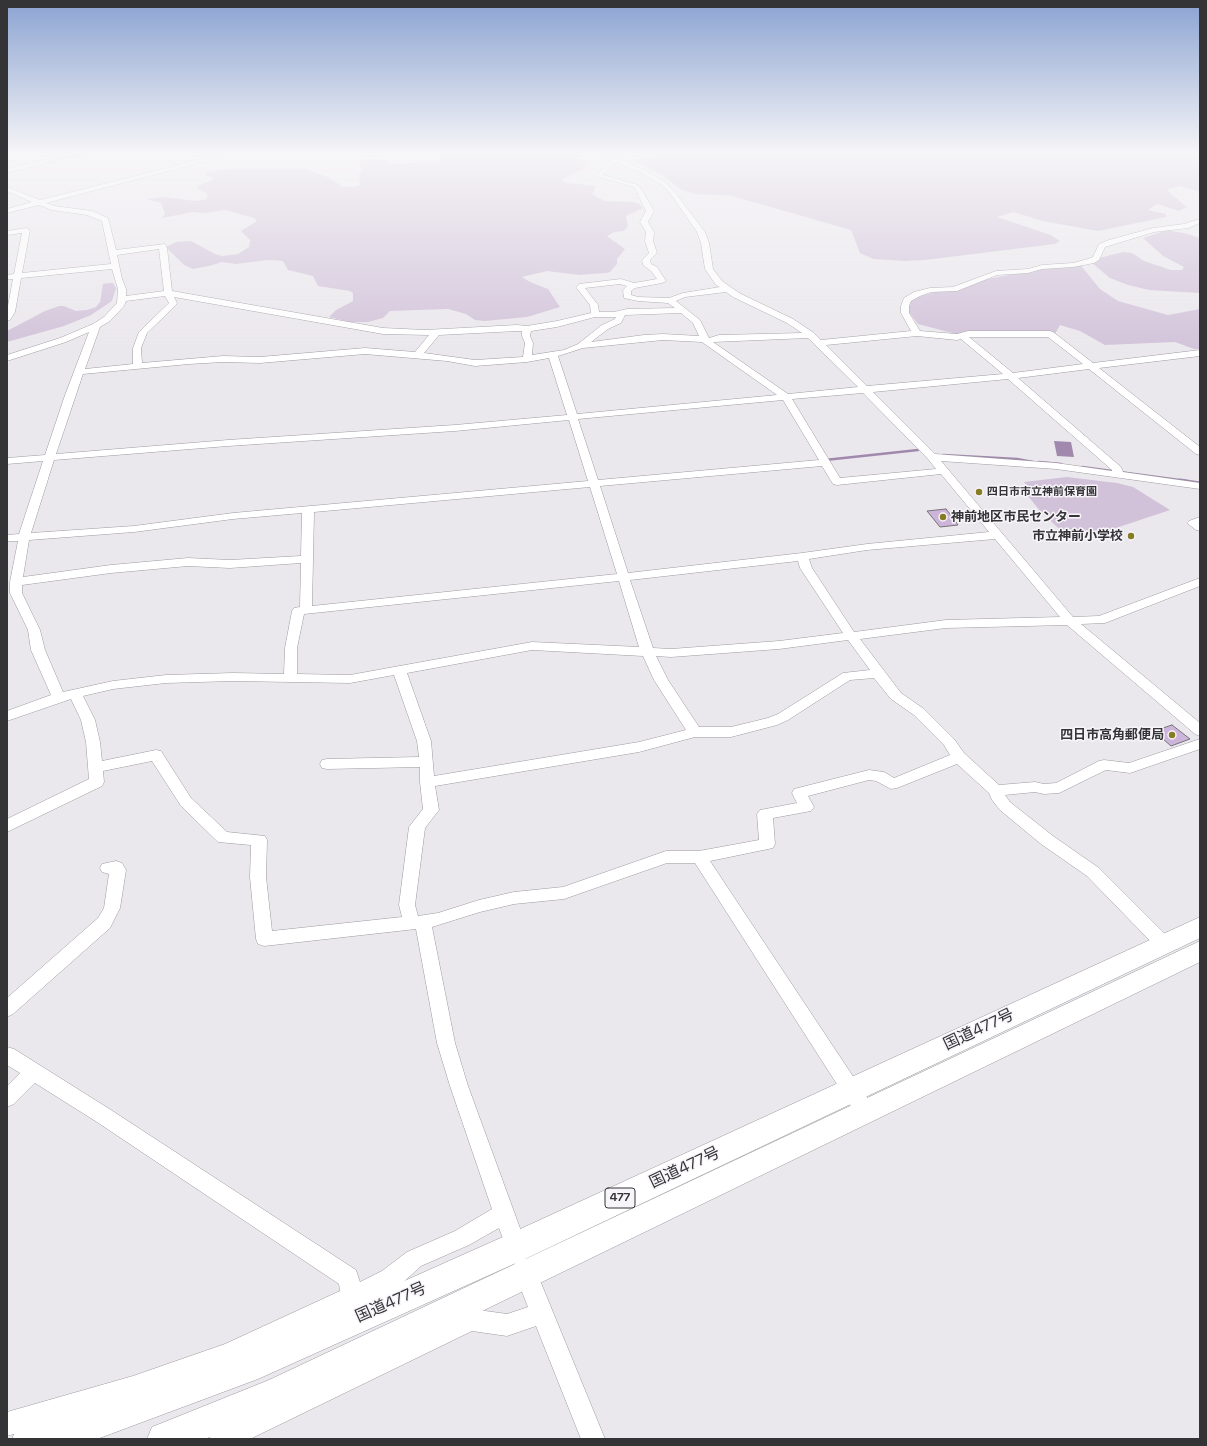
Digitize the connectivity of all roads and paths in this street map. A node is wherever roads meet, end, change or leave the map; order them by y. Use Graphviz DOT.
graph roads {
  1 [pos="104,219"];
  2 [pos="645,219"];
  3 [pos="692,219"];
  4 [pos="1200,220"];
  5 [pos="7,233"];
  6 [pos="113,253"];
  7 [pos="116,266"];
  8 [pos="17,276"];
  9 [pos="7,277"];
  10 [pos="633,286"];
  11 [pos="726,289"];
  12 [pos="168,292"];
  13 [pos="122,298"];
  14 [pos="670,301"];
  15 [pos="682,310"];
  16 [pos="595,314"];
  17 [pos="622,314"];
  18 [pos="605,315"];
  19 [pos="7,318"];
  20 [pos="610,325"];
  21 [pos="96,326"];
  22 [pos="527,328"];
  23 [pos="437,332"];
  24 [pos="917,333"];
  25 [pos="811,335"];
  26 [pos="963,336"];
  27 [pos="705,340"];
  28 [pos="820,343"];
  29 [pos="581,346"];
  30 [pos="1200,353"];
  31 [pos="417,355"];
  32 [pos="553,355"];
  33 [pos="7,358"];
  34 [pos="527,359"];
  35 [pos="138,365"];
  36 [pos="1089,366"];
  37 [pos="79,372"];
  38 [pos="1010,376"];
  39 [pos="866,390"];
  40 [pos="786,397"];
  41 [pos="574,416"];
  42 [pos="1200,452"];
  43 [pos="49,457"];
  44 [pos="932,457"];
  45 [pos="7,461"];
  46 [pos="825,461"];
  47 [pos="944,471"];
  48 [pos="1118,472"];
  49 [pos="595,483"];
  50 [pos="1200,486"];
  51 [pos="308,510"];
  52 [pos="1200,520"];
  53 [pos="1200,528"];
  54 [pos="999,536"];
  55 [pos="24,537"];
  56 [pos="7,538"];
  57 [pos="802,557"];
  58 [pos="307,559"];
  59 [pos="625,577"];
  60 [pos="16,582"];
  61 [pos="1200,582"];
  62 [pos="306,610"];
  63 [pos="1071,622"];
  64 [pos="851,636"];
  65 [pos="648,652"];
  66 [pos="399,670"];
  67 [pos="878,674"];
  68 [pos="290,679"];
  69 [pos="75,693"];
  70 [pos="59,698"];
  71 [pos="7,716"];
  72 [pos="1200,731"];
  73 [pos="695,732"];
  74 [pos="1200,744"];
  75 [pos="959,757"];
  76 [pos="427,762"];
  77 [pos="327,764"];
  78 [pos="96,767"];
  79 [pos="427,782"];
  80 [pos="996,791"];
  81 [pos="7,826"];
  82 [pos="699,857"];
  83 [pos="108,868"];
  84 [pos="418,923"];
  85 [pos="1200,927"];
  86 [pos="1164,944"];
  87 [pos="1200,951"];
  88 [pos="7,1009"];
  89 [pos="7,1055"];
  90 [pos="34,1072"];
  91 [pos="7,1098"];
  92 [pos="858,1101"];
  93 [pos="505,1214"];
  94 [pos="516,1247"];
  95 [pos="525,1273"];
  96 [pos="354,1308"];
  97 [pos="542,1313"];
  98 [pos="7,1424"];
  99 [pos="28,1439"];
  100 [pos="164,1439"];
  101 [pos="221,1439"];
  102 [pos="593,1439"];
  1 -- 6 [label="street"];
  2 -- 10 [label="street"];
  3 -- 11 [label="street"];
  4 -- 24 [label="street"];
  5 -- 8 [label="street"];
  6 -- 7 [label="street"];
  6 -- 12 [label="street"];
  7 -- 8 [label="street"];
  7 -- 13 [label="street"];
  8 -- 9 [label="street"];
  8 -- 19 [label="street"];
  10 -- 14 [label="street"];
  10 -- 16 [label="street"];
  11 -- 14 [label="street"];
  11 -- 25 [label="street"];
  12 -- 13 [label="street"];
  12 -- 23 [label="street"];
  12 -- 35 [label="street"];
  13 -- 21 [label="street"];
  14 -- 15 [label="street"];
  15 -- 17 [label="street"];
  15 -- 27 [label="street"];
  16 -- 18 [label="street"];
  16 -- 22 [label="street"];
  17 -- 18 [label="street"];
  17 -- 20 [label="street"];
  18 -- 20 [label="street"];
  20 -- 29 [label="street"];
  21 -- 33 [label="street"];
  21 -- 37 [label="street"];
  22 -- 23 [label="street"];
  22 -- 34 [label="street"];
  23 -- 31 [label="street"];
  24 -- 26 [label="street"];
  24 -- 28 [label="street"];
  25 -- 27 [label="street"];
  25 -- 28 [label="street"];
  26 -- 36 [label="street"];
  26 -- 38 [label="street"];
  27 -- 29 [label="street"];
  27 -- 40 [label="street"];
  28 -- 39 [label="street"];
  29 -- 32 [label="street"];
  30 -- 36 [label="street"];
  31 -- 34 [label="street"];
  31 -- 35 [label="street"];
  32 -- 34 [label="street"];
  32 -- 41 [label="street"];
  35 -- 37 [label="street"];
  36 -- 38 [label="street"];
  36 -- 42 [label="street"];
  37 -- 43 [label="street"];
  38 -- 39 [label="street"];
  38 -- 48 [label="street"];
  39 -- 40 [label="street"];
  39 -- 44 [label="street"];
  40 -- 41 [label="street"];
  40 -- 46 [label="street"];
  41 -- 43 [label="street"];
  41 -- 49 [label="street"];
  43 -- 45 [label="street"];
  43 -- 55 [label="street"];
  44 -- 47 [label="street"];
  44 -- 48 [label="street"];
  46 -- 47 [label="street"];
  46 -- 49 [label="street"];
  47 -- 54 [label="street"];
  48 -- 50 [label="street"];
  49 -- 51 [label="street"];
  49 -- 59 [label="street"];
  51 -- 55 [label="street"];
  51 -- 58 [label="street"];
  52 -- 53 [label="street"];
  54 -- 57 [label="street"];
  54 -- 63 [label="street"];
  55 -- 56 [label="street"];
  55 -- 60 [label="street"];
  57 -- 59 [label="street"];
  57 -- 64 [label="street"];
  58 -- 60 [label="street"];
  58 -- 62 [label="street"];
  59 -- 62 [label="street"];
  59 -- 65 [label="street"];
  60 -- 70 [label="street"];
  61 -- 63 [label="street"];
  62 -- 68 [label="street"];
  63 -- 64 [label="street"];
  63 -- 72 [label="street"];
  64 -- 65 [label="street"];
  64 -- 67 [label="street"];
  65 -- 66 [label="street"];
  65 -- 73 [label="street"];
  66 -- 68 [label="street"];
  66 -- 76 [label="street"];
  67 -- 73 [label="street"];
  67 -- 75 [label="street"];
  68 -- 69 [label="street"];
  69 -- 70 [label="street"];
  69 -- 78 [label="street"];
  70 -- 71 [label="street"];
  73 -- 79 [label="street"];
  74 -- 80 [label="street"];
  75 -- 80 [label="street"];
  75 -- 82 [label="street"];
  76 -- 77 [label="street"];
  76 -- 79 [label="street"];
  78 -- 81 [label="street"];
  78 -- 84 [label="street"];
  79 -- 84 [label="street"];
  80 -- 86 [label="street"];
  82 -- 84 [label="street"];
  82 -- 92 [label="street"];
  83 -- 88 [label="street"];
  84 -- 93 [label="street"];
  85 -- 86 [label="highway, 国道477号 / 477"];
  86 -- 92 [label="highway, 国道477号 / 477"];
  87 -- 92 [label="highway, 国道477号 / 477"];
  89 -- 90 [label="street"];
  90 -- 91 [label="street"];
  90 -- 96 [label="street"];
  92 -- 94 [label="highway, 国道477号 / 477"];
  92 -- 95 [label="highway, 国道477号 / 477"];
  93 -- 94 [label="street"];
  93 -- 96 [label="street"];
  94 -- 95 [label="street"];
  94 -- 96 [label="highway, 国道477号 / 477"];
  95 -- 97 [label="street"];
  95 -- 100 [label="highway, 国道477号 / 477"];
  96 -- 98 [label="street"];
  96 -- 99 [label="highway, 国道477号 / 477"];
  97 -- 101 [label="street"];
  97 -- 102 [label="street"];
}
